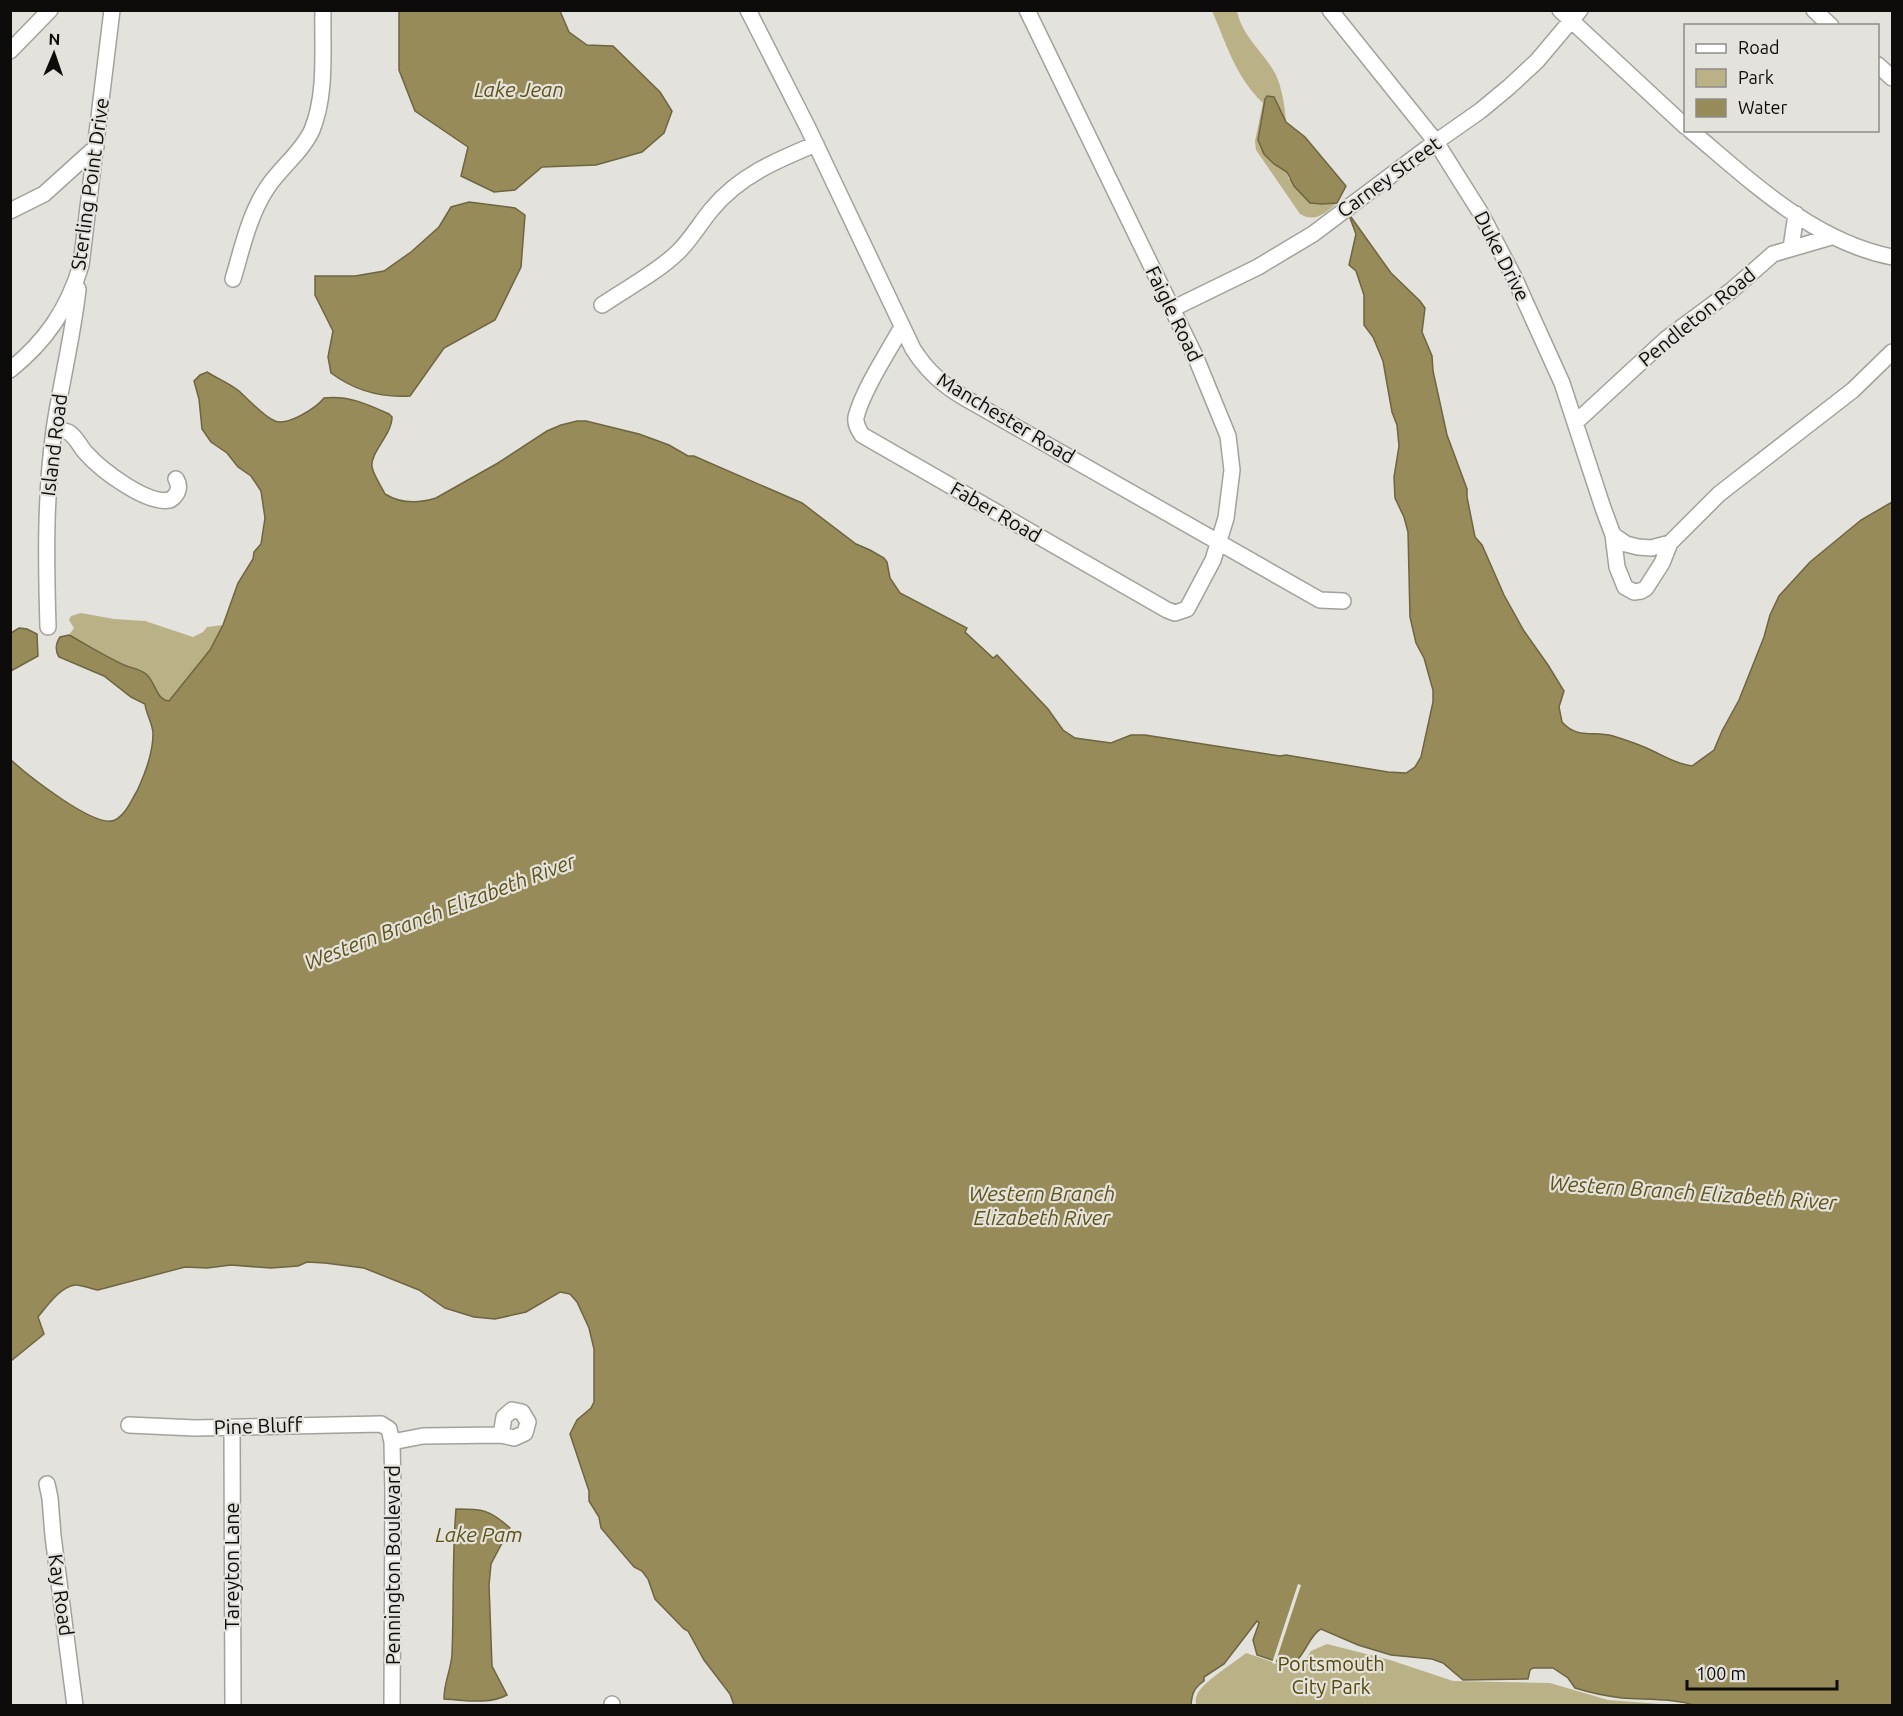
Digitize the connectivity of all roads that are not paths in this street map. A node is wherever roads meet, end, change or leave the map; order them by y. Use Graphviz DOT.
graph roads {
  1 [pos="50,10"];
  2 [pos="112,10"];
  3 [pos="323,10"];
  4 [pos="748,10"];
  5 [pos="1027,10"];
  6 [pos="1330,10"];
  7 [pos="1814,10"];
  8 [pos="1571,14"];
  9 [pos="1829,24"];
  10 [pos="10,51"];
  11 [pos="1879,66"];
  12 [pos="1893,78"];
  13 [pos="1684,125"];
  14 [pos="1692,132"];
  15 [pos="1436,142"];
  16 [pos="816,144"];
  17 [pos="96,147"];
  18 [pos="10,211"];
  19 [pos="1796,214"];
  20 [pos="1831,237"];
  21 [pos="1791,248"];
  22 [pos="1893,257"];
  23 [pos="81,265"];
  24 [pos="232,279"];
  25 [pos="602,305"];
  26 [pos="1172,309"];
  27 [pos="902,327"];
  28 [pos="1893,352"];
  29 [pos="10,370"];
  30 [pos="1576,422"];
  31 [pos="54,431"];
  32 [pos="177,479"];
  33 [pos="1614,535"];
  34 [pos="1219,543"];
  35 [pos="1670,543"];
  36 [pos="1343,601"];
  37 [pos="1167,610"];
  38 [pos="48,627"];
  39 [pos="129,1425"];
  40 [pos="387,1426"];
  41 [pos="232,1427"];
  42 [pos="501,1435"];
  43 [pos="392,1442"];
  44 [pos="46,1484"];
  45 [pos="75,1706"];
  46 [pos="232,1706"];
  47 [pos="392,1706"];
  1 -- 10 [label="street"];
  2 -- 17 [label="street, Sterling Point Drive"];
  3 -- 24 [label="street"];
  4 -- 16 [label="street, Manchester Road"];
  5 -- 26 [label="street, Faigle Road"];
  6 -- 15 [label="street, Duke Drive"];
  7 -- 9 [label="street"];
  8 -- 13 [label="street"];
  8 -- 15 [label="street, Carney Street"];
  11 -- 12 [label="street"];
  14 -- 19 [label="street"];
  15 -- 26 [label="street, Carney Street"];
  15 -- 30 [label="street, Duke Drive"];
  16 -- 25 [label="street"];
  16 -- 27 [label="street, Manchester Road"];
  17 -- 18 [label="street"];
  17 -- 23 [label="street, Sterling Point Drive"];
  19 -- 20 [label="street"];
  19 -- 21 [label="street"];
  20 -- 21 [label="street, Pendleton Road"];
  20 -- 22 [label="street"];
  21 -- 30 [label="street, Pendleton Road"];
  23 -- 29 [label="street, Sterling Point Drive"];
  23 -- 31 [label="street, Island Road"];
  26 -- 34 [label="street, Faigle Road"];
  27 -- 34 [label="street, Manchester Road"];
  27 -- 37 [label="street, Faber Road"];
  28 -- 35 [label="street, Duke Drive"];
  30 -- 33 [label="street, Duke Drive"];
  31 -- 32 [label="street"];
  31 -- 38 [label="street, Island Road"];
  33 -- 35 [label="street"];
  33 -- 35 [label="street, Duke Drive"];
  34 -- 36 [label="street, Manchester Road"];
  34 -- 37 [label="street, Faigle Road"];
  39 -- 41 [label="street, Pine Bluff"];
  40 -- 41 [label="street, Pine Bluff"];
  40 -- 43 [label="street, Pennington Boulevard"];
  41 -- 46 [label="street, Tareyton Lane"];
  42 -- 43 [label="street"];
  43 -- 47 [label="street, Pennington Boulevard"];
  44 -- 45 [label="street, Kay Road"];
}
